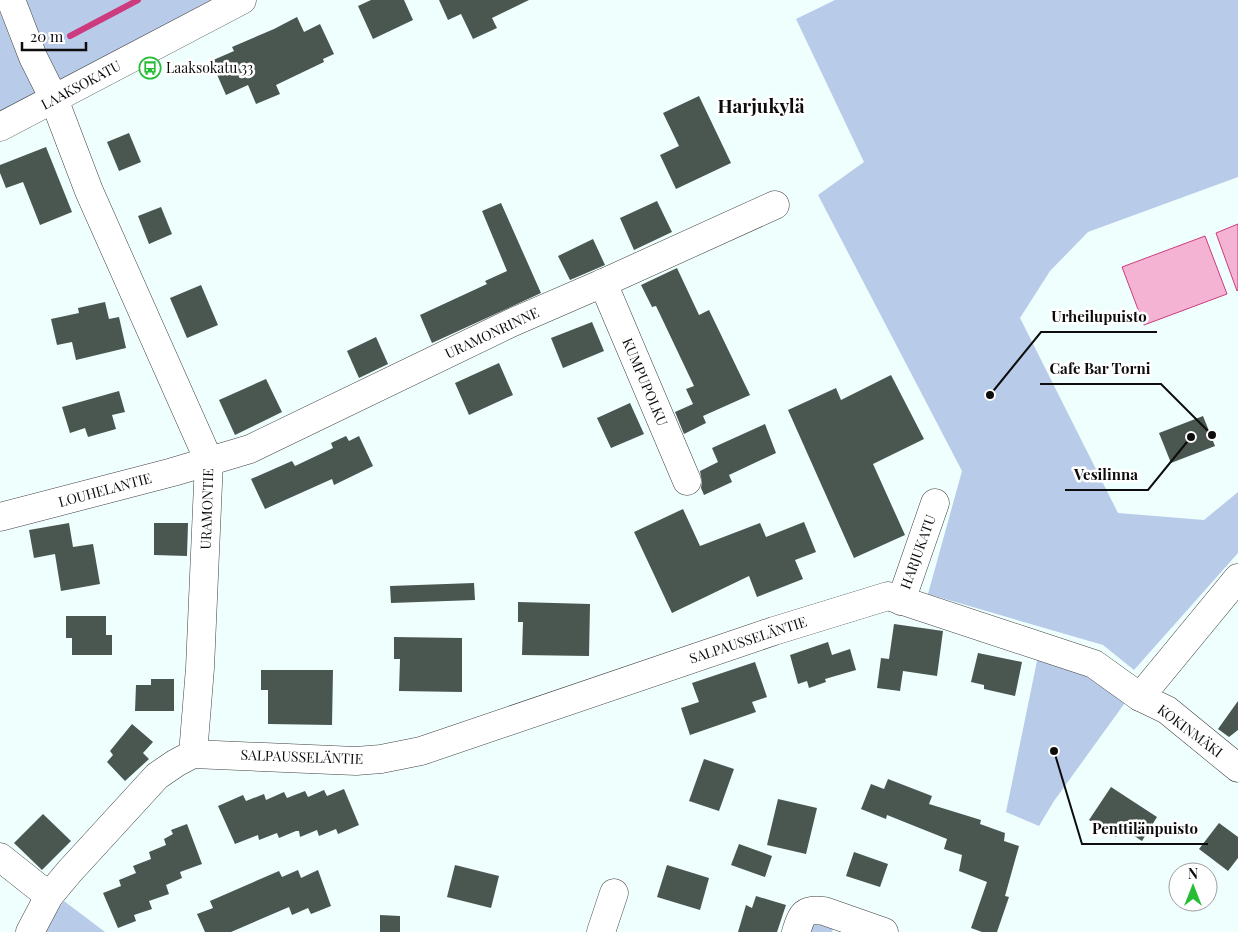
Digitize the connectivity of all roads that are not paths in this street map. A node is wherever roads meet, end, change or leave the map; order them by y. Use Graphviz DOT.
graph roads {
  1 [pos="11,0"];
  2 [pos="242,0"];
  3 [pos="54,99"];
  4 [pos="0,127"];
  5 [pos="775,205"];
  6 [pos="603,283"];
  7 [pos="209,461"];
  8 [pos="687,481"];
  9 [pos="935,503"];
  10 [pos="0,517"];
  11 [pos="1238,578"];
  12 [pos="901,601"];
  13 [pos="1140,697"];
  14 [pos="194,754"];
  15 [pos="1238,768"];
  16 [pos="0,857"];
  17 [pos="614,893"];
  18 [pos="49,896"];
  19 [pos="30,932"];
  20 [pos="601,932"];
  21 [pos="796,932"];
  22 [pos="884,932"];
  1 -- 3 [label="street, URAMONTIE"];
  2 -- 3 [label="street, LAAKSOKATU"];
  3 -- 4 [label="street, LAAKSOKATU"];
  3 -- 7 [label="street, URAMONTIE"];
  5 -- 6 [label="street, URAMONRINNE"];
  6 -- 7 [label="street, URAMONRINNE"];
  6 -- 8 [label="street, KUMPUPOLKU"];
  7 -- 10 [label="street, LOUHELANTIE"];
  7 -- 14 [label="street, URAMONTIE"];
  9 -- 12 [label="street, HARJUKATU"];
  11 -- 13 [label="street"];
  12 -- 13 [label="street, SALPAUSSELÄNTIE"];
  12 -- 14 [label="street, SALPAUSSELÄNTIE"];
  13 -- 15 [label="street, KOKINMÄKI"];
  14 -- 18 [label="street"];
  16 -- 18 [label="street"];
  17 -- 20 [label="street"];
  18 -- 19 [label="street"];
  21 -- 22 [label="street"];
}
